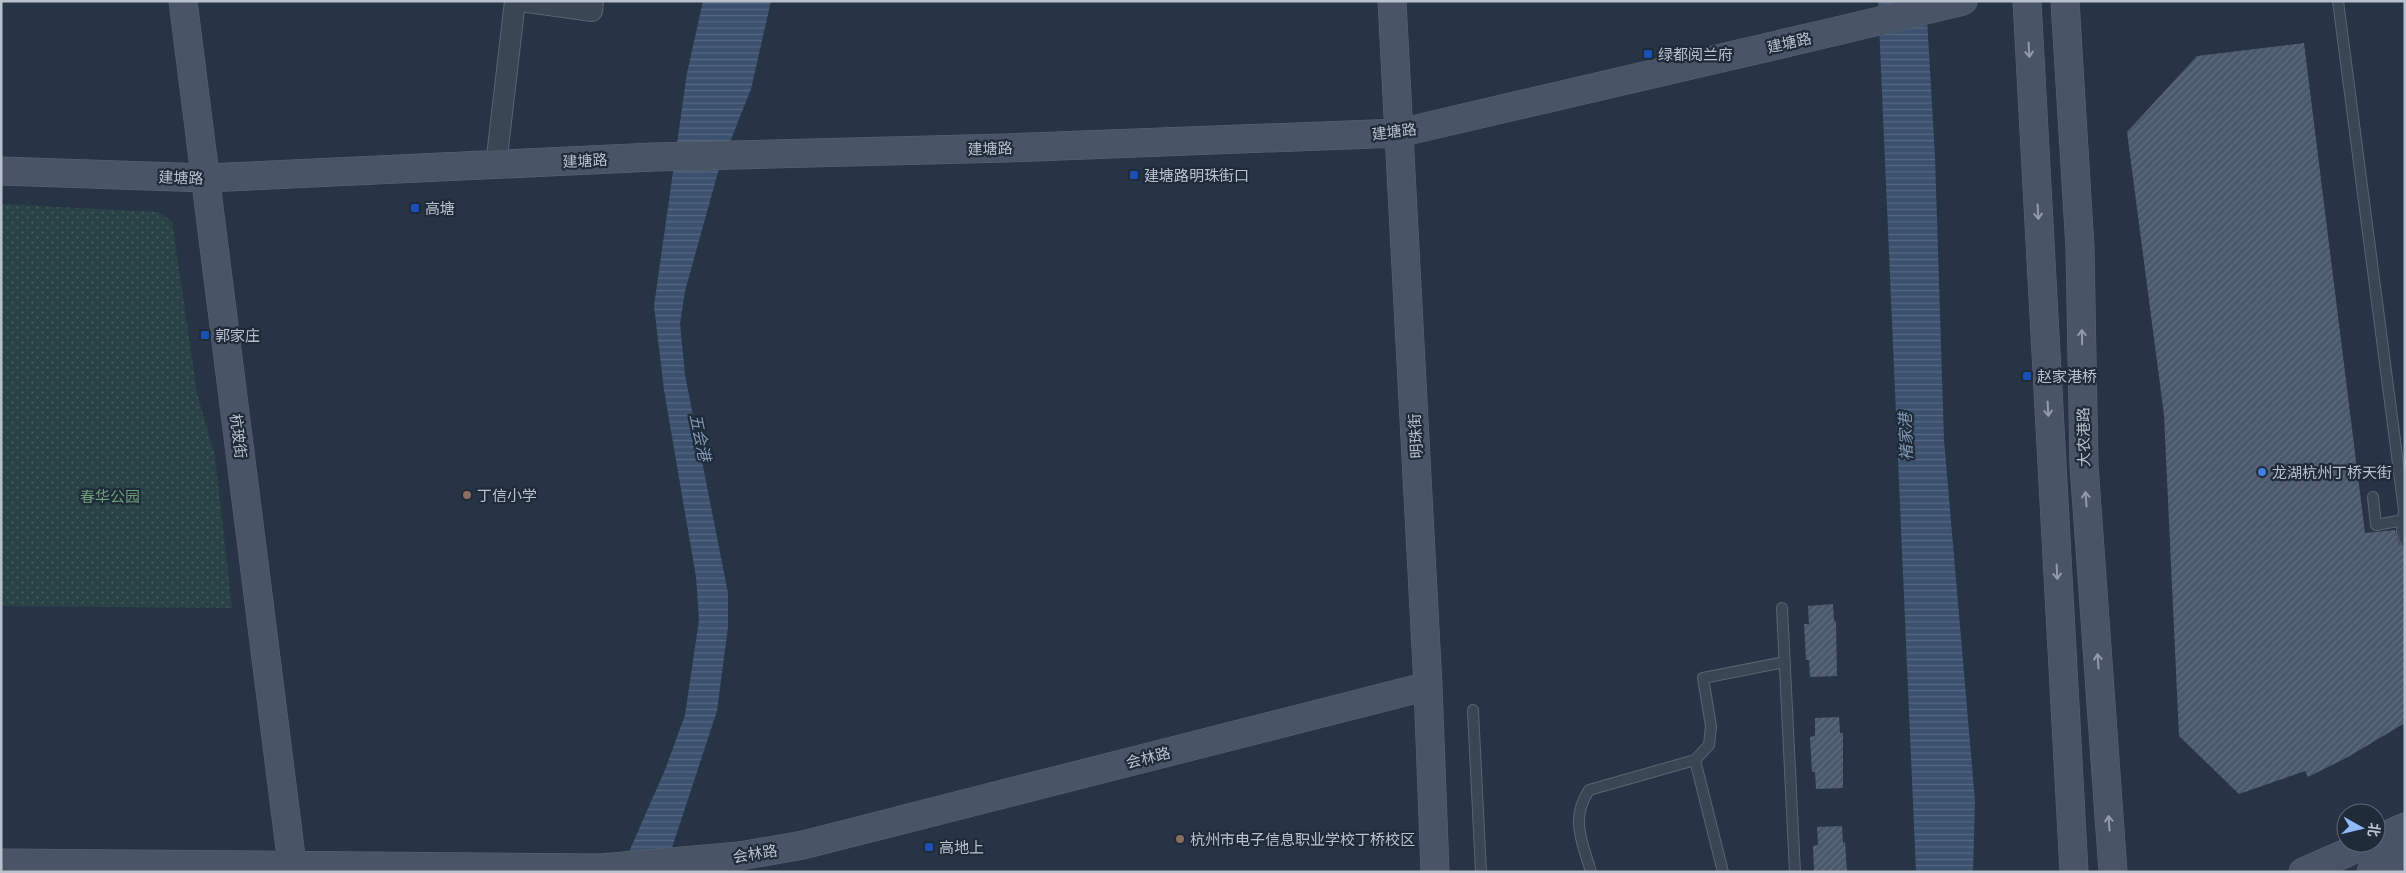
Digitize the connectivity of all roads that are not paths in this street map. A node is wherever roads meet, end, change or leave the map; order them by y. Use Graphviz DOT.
graph roads {
  1 [pos="183,1"];
  2 [pos="515,1"];
  3 [pos="521,1"];
  4 [pos="593,1"];
  5 [pos="1392,1"];
  6 [pos="1964,1"];
  7 [pos="2027,1"];
  8 [pos="2065,1"];
  9 [pos="2338,1"];
  10 [pos="1399,134"];
  11 [pos="496,165"];
  12 [pos="1,171"];
  13 [pos="207,178"];
  14 [pos="2373,497"];
  15 [pos="2404,513"];
  16 [pos="2405,540"];
  17 [pos="1782,608"];
  18 [pos="1785,662"];
  19 [pos="1428,686"];
  20 [pos="1473,710"];
  21 [pos="1695,760"];
  22 [pos="2405,827"];
  23 [pos="2386,836"];
  24 [pos="2346,853"];
  25 [pos="2405,855"];
  26 [pos="1,863"];
  27 [pos="293,869"];
  28 [pos="1435,872"];
  29 [pos="1481,872"];
  30 [pos="1591,872"];
  31 [pos="1722,872"];
  32 [pos="1795,872"];
  33 [pos="2074,872"];
  34 [pos="2113,872"];
  35 [pos="2303,872"];
  36 [pos="2372,872"];
  1 -- 13 [label="street, 杭玻街"];
  2 -- 11 [label="street"];
  3 -- 4 [label="street"];
  5 -- 10 [label="street, 明珠街"];
  6 -- 10 [label="street, 建塘路, bridge"];
  7 -- 33 [label="street, one-way"];
  34 -- 8 [label="street, 大农港路, one-way"];
  9 -- 15 [label="lane"];
  10 -- 11 [label="street, 建塘路"];
  10 -- 19 [label="street, 明珠街"];
  11 -- 13 [label="street, 建塘路"];
  12 -- 13 [label="street, 建塘路"];
  13 -- 27 [label="street, 杭玻街"];
  14 -- 15 [label="lane"];
  15 -- 16 [label="lane"];
  17 -- 18 [label="lane"];
  18 -- 21 [label="lane"];
  18 -- 32 [label="lane"];
  19 -- 27 [label="street, 会林路"];
  19 -- 28 [label="street, 明珠街"];
  20 -- 29 [label="lane"];
  21 -- 30 [label="lane"];
  21 -- 31 [label="lane"];
  22 -- 23 [label="street"];
  24 -- 35 [label="street"];
  25 -- 36 [label="street"];
  26 -- 27 [label="street, 会林路"];
}
